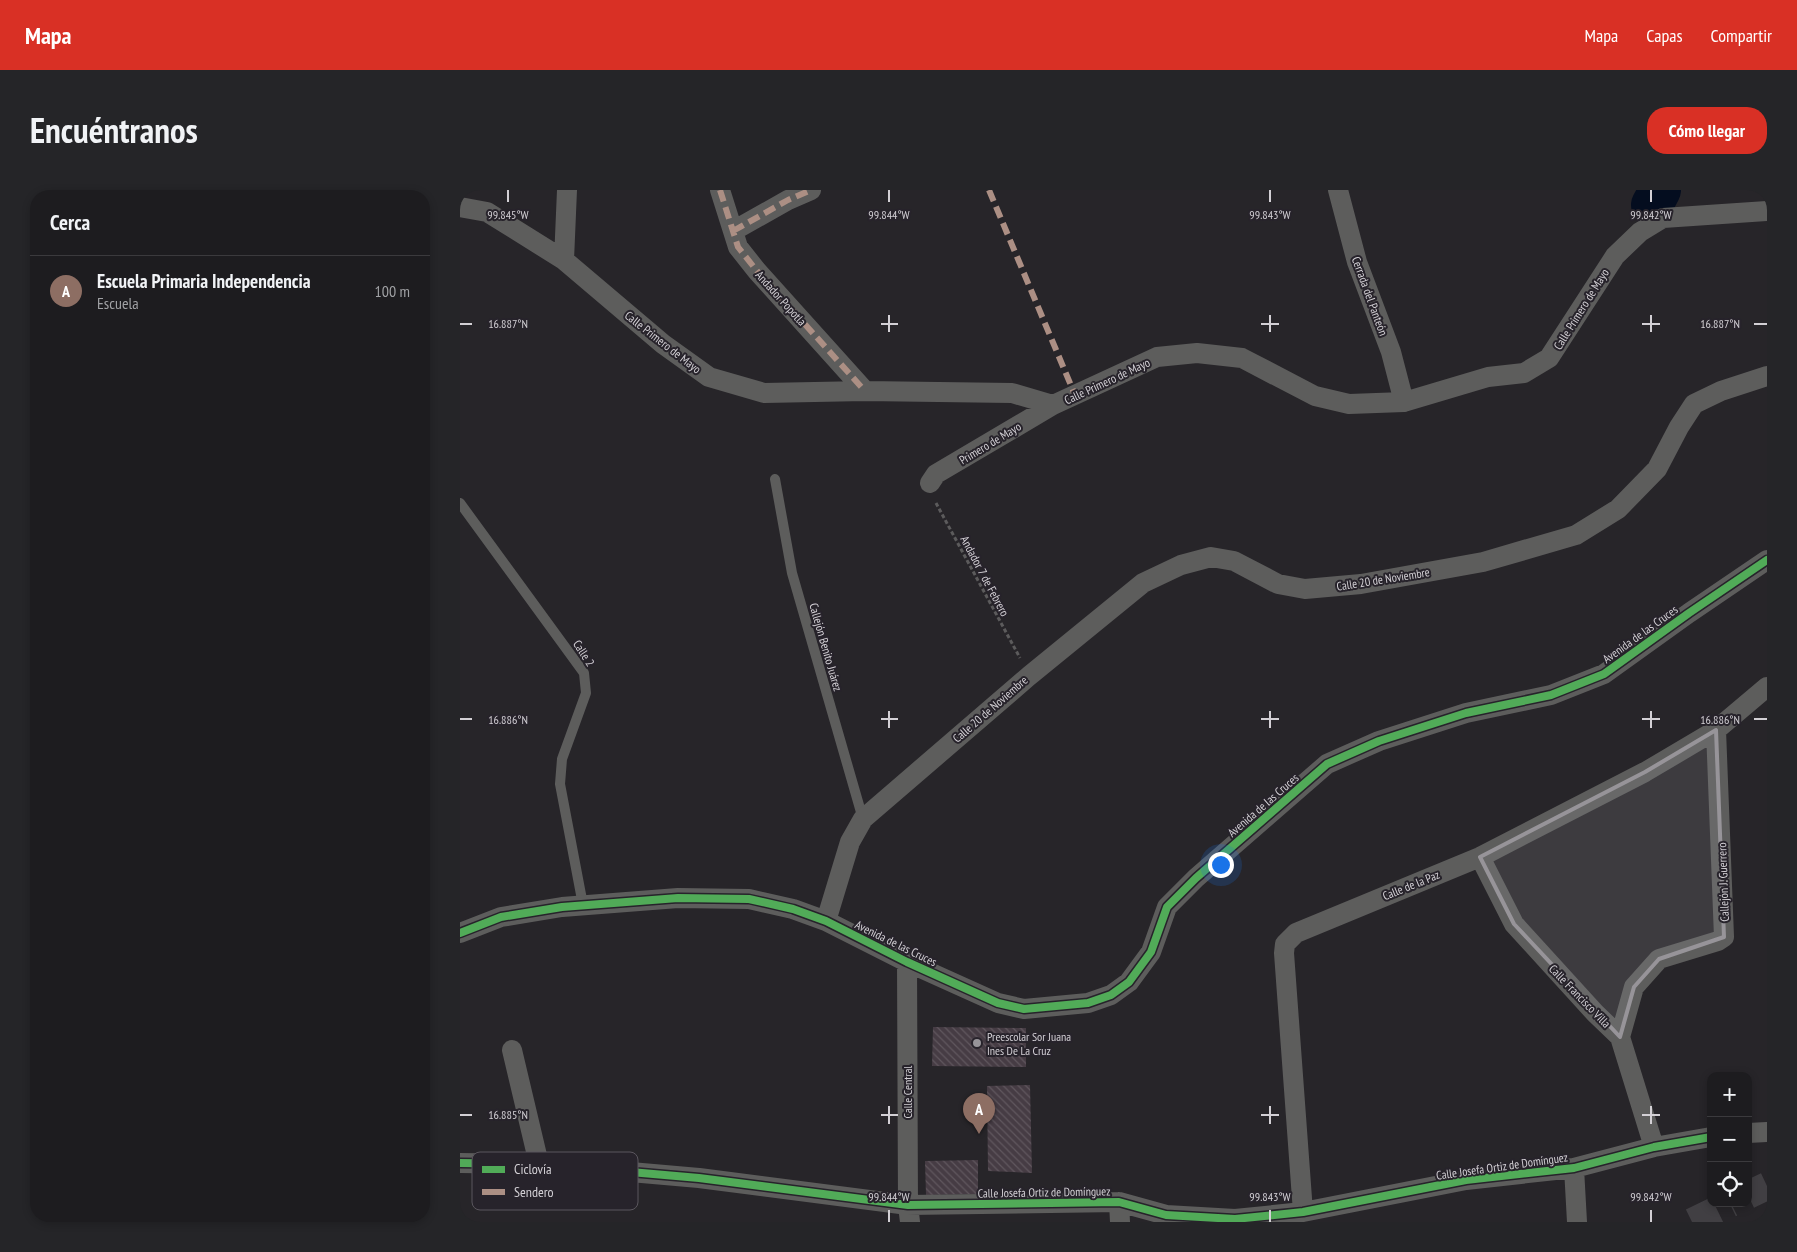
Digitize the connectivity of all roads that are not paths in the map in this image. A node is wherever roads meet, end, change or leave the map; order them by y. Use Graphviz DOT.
graph roads {
  1 [pos="567,190"];
  2 [pos="720,190"];
  3 [pos="811,190"];
  4 [pos="1338,190"];
  5 [pos="460,207"];
  6 [pos="1767,211"];
  7 [pos="734,232"];
  8 [pos="564,260"];
  9 [pos="1767,376"];
  10 [pos="864,391"];
  11 [pos="1404,402"];
  12 [pos="1053,405"];
  13 [pos="775,479"];
  14 [pos="930,483"];
  15 [pos="460,502"];
  16 [pos="1767,560"];
  17 [pos="1767,686"];
  18 [pos="1716,730"];
  19 [pos="863,820"];
  20 [pos="1480,857"];
  21 [pos="583,904"];
  22 [pos="826,921"];
  23 [pos="460,933"];
  24 [pos="907,962"];
  25 [pos="1620,1037"];
  26 [pos="512,1050"];
  27 [pos="1767,1132"];
  28 [pos="1752,1134"];
  29 [pos="1707,1138"];
  30 [pos="1654,1148"];
  31 [pos="536,1152"];
  32 [pos="1574,1168"];
  33 [pos="638,1173"];
  34 [pos="1120,1212"];
  35 [pos="1303,1212"];
  36 [pos="909,1214"];
  37 [pos="1577,1222"];
  1 -- 8 [label="street"];
  2 -- 7 [label="street, Andador Popotla"];
  3 -- 7 [label="street"];
  4 -- 11 [label="street, Cerrada del Panteón"];
  5 -- 8 [label="street, Calle Primero de Mayo"];
  6 -- 11 [label="street, Calle Primero de Mayo"];
  7 -- 10 [label="street, Andador Popotla"];
  8 -- 10 [label="street, Calle Primero de Mayo"];
  9 -- 19 [label="street, Calle 20 de Noviembre"];
  10 -- 12 [label="street, Calle Primero de Mayo"];
  11 -- 12 [label="street, Calle Primero de Mayo"];
  12 -- 14 [label="street, Primero de Mayo"];
  13 -- 19 [label="lane, Callejón Benito Juárez"];
  15 -- 21 [label="lane, Calle 2"];
  16 -- 24 [label="street, Avenida de las Cruces"];
  17 -- 18 [label="street, Calle de la Paz"];
  18 -- 20 [label="street, Calle de la Paz"];
  18 -- 25 [label="street, Callejón J. Guerrero"];
  19 -- 22 [label="street, Calle 20 de Noviembre"];
  20 -- 25 [label="street, Calle Francisco Villa"];
  20 -- 35 [label="street, Calle de la Paz"];
  21 -- 22 [label="street, Avenida de las Cruces"];
  21 -- 23 [label="street, Avenida de las Cruces"];
  22 -- 24 [label="street, Avenida de las Cruces"];
  24 -- 36 [label="street, Calle Central"];
  25 -- 30 [label="street, Calle Francisco Villa"];
  26 -- 31 [label="street"];
  27 -- 28 [label="street"];
  29 -- 30 [label="street, Calle Josefa Ortiz de Domínguez"];
  30 -- 32 [label="street, Calle Josefa Ortiz de Domínguez"];
  32 -- 35 [label="street, Calle Josefa Ortiz de Domínguez"];
  32 -- 37 [label="street"];
  33 -- 36 [label="street, Calle Josefa Ortiz de Domínguez"];
  34 -- 35 [label="street, Calle Josefa Ortiz de Domínguez"];
  34 -- 36 [label="street, Calle Josefa Ortiz de Domínguez"];
}
